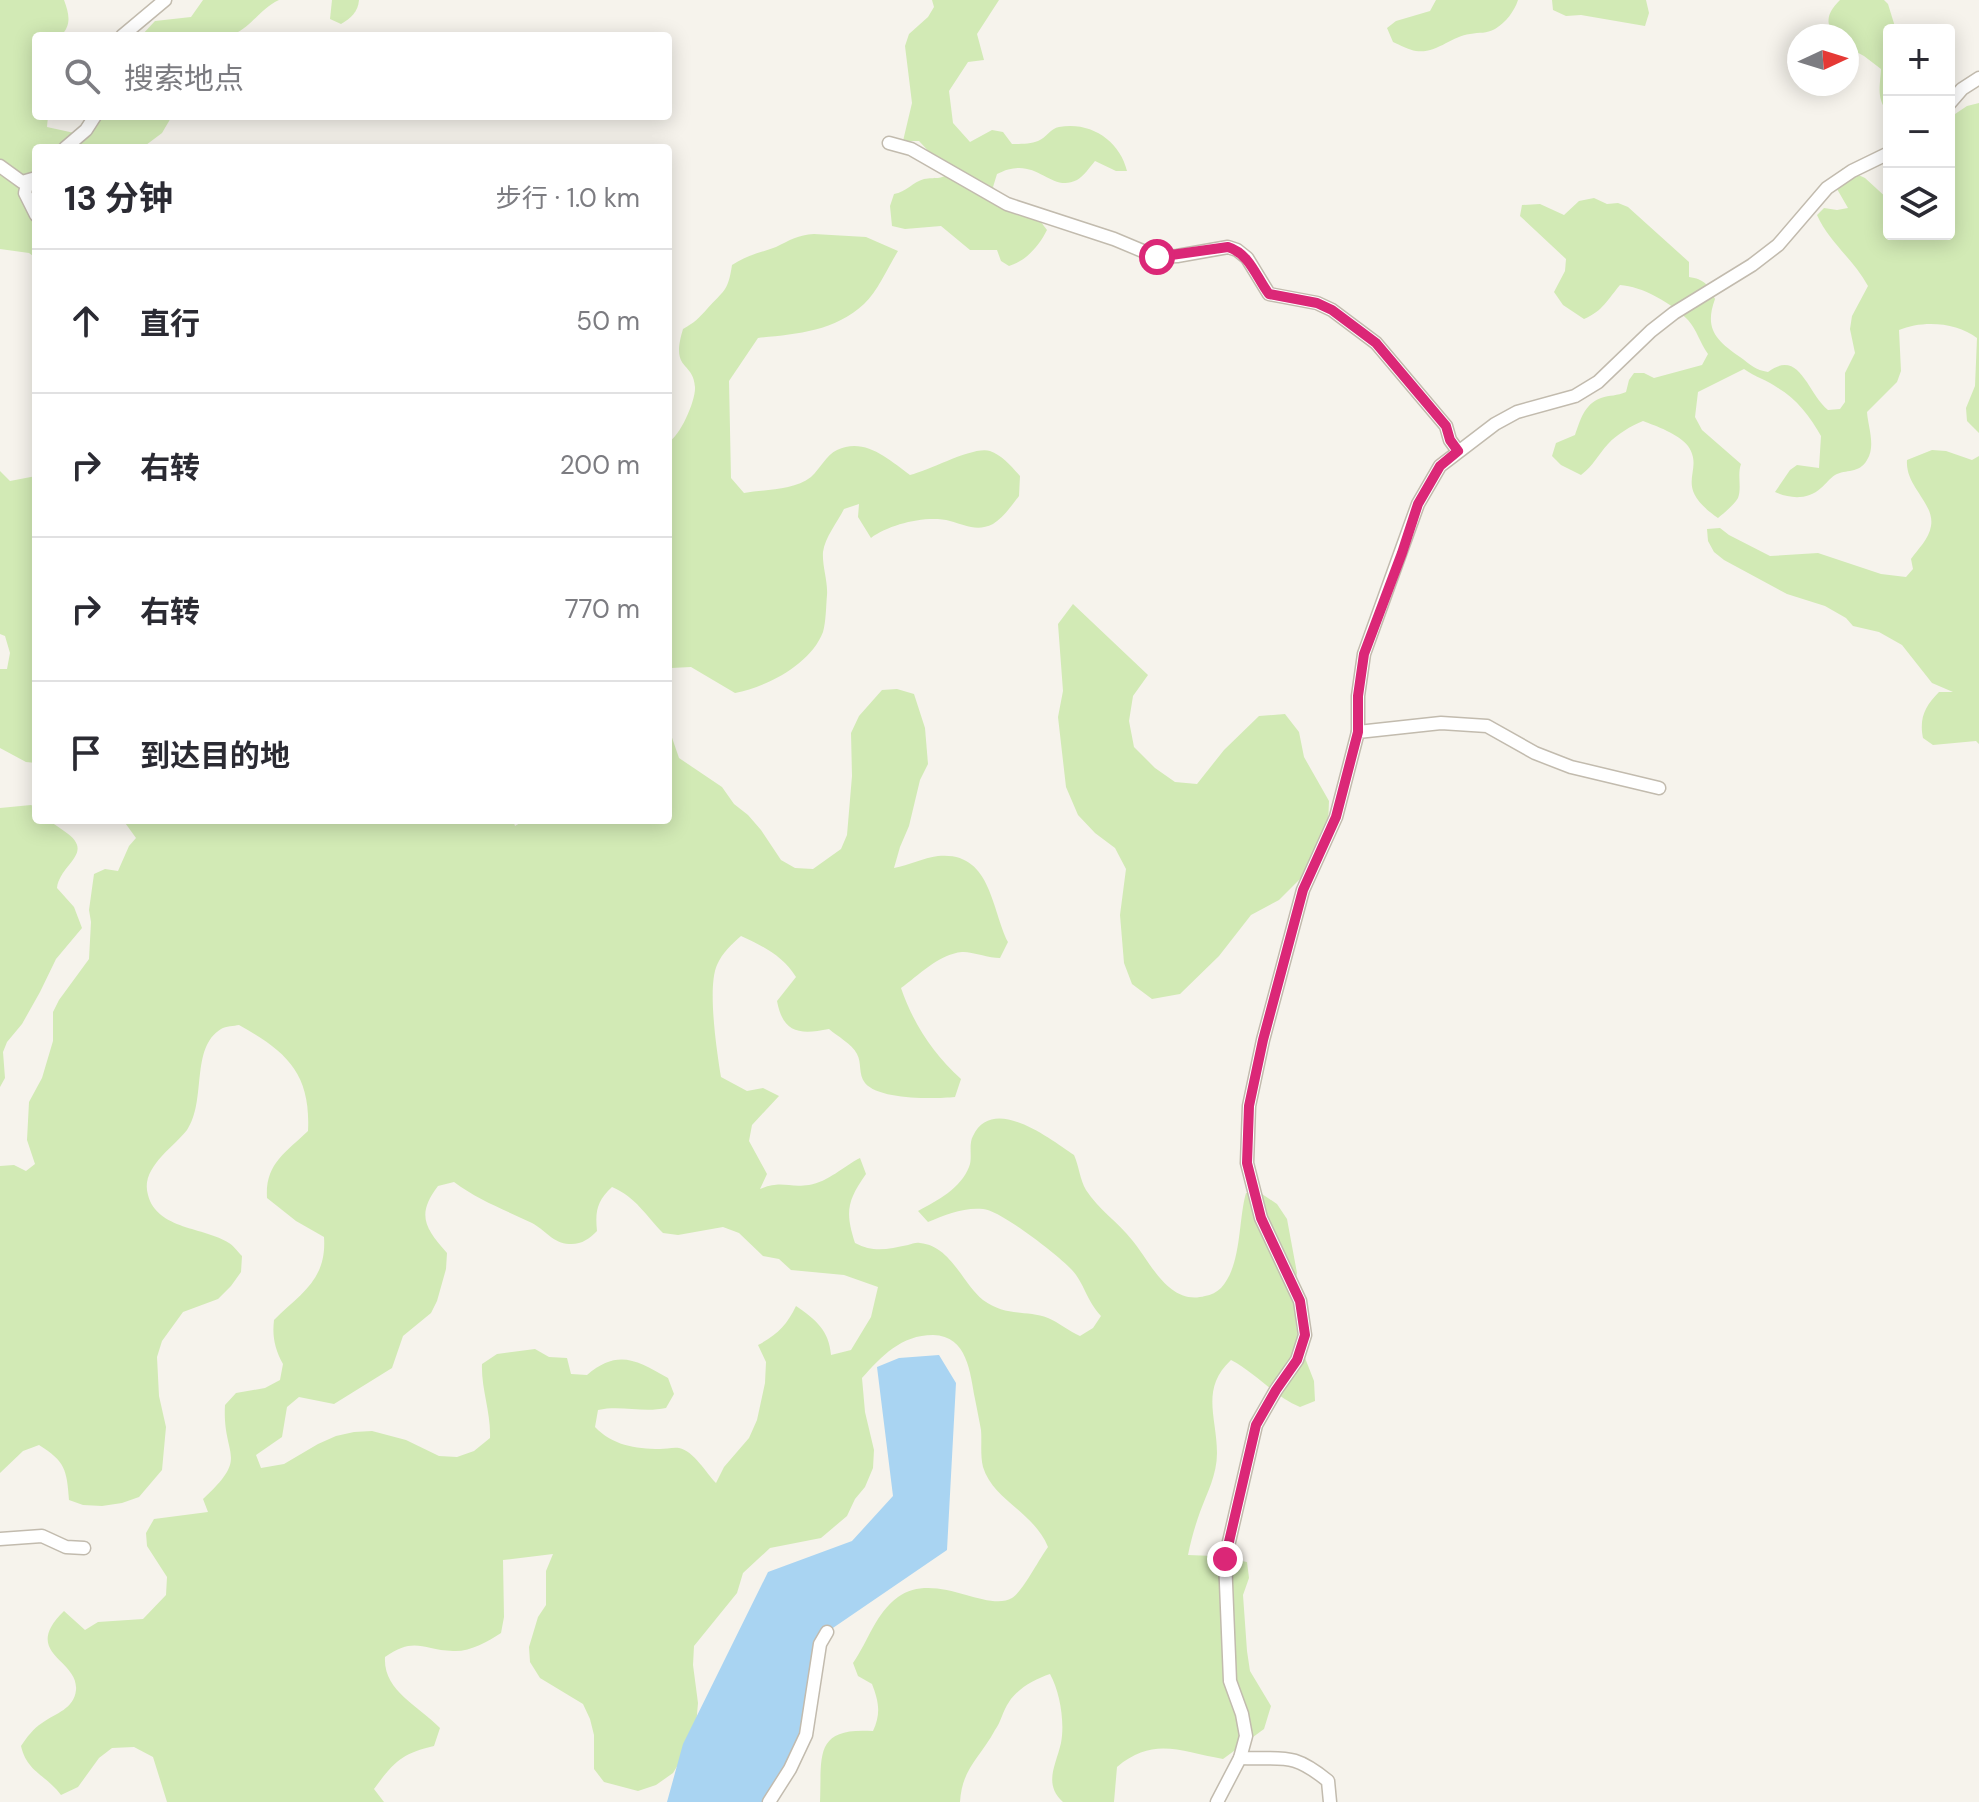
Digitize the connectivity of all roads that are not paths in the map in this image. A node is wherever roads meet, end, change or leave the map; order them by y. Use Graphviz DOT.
graph roads {
  1 [pos="165,0"];
  2 [pos="127,32"];
  3 [pos="1979,78"];
  4 [pos="1955,97"];
  5 [pos="92,120"];
  6 [pos="889,143"];
  7 [pos="70,144"];
  8 [pos="1883,156"];
  9 [pos="0,166"];
  10 [pos="32,180"];
  11 [pos="32,207"];
  12 [pos="1458,451"];
  13 [pos="1358,732"];
  14 [pos="1659,788"];
  15 [pos="0,1539"];
  16 [pos="84,1548"];
  17 [pos="827,1632"];
  18 [pos="1240,1758"];
  19 [pos="769,1802"];
  20 [pos="1217,1802"];
  21 [pos="1330,1802"];
  1 -- 2 [label="street"];
  3 -- 4 [label="street"];
  5 -- 7 [label="street"];
  6 -- 12 [label="street"];
  8 -- 12 [label="street"];
  9 -- 10 [label="street"];
  10 -- 11 [label="street"];
  12 -- 13 [label="street"];
  13 -- 14 [label="street"];
  13 -- 18 [label="street"];
  15 -- 16 [label="street"];
  17 -- 19 [label="street"];
  18 -- 20 [label="street"];
  18 -- 21 [label="street"];
}
